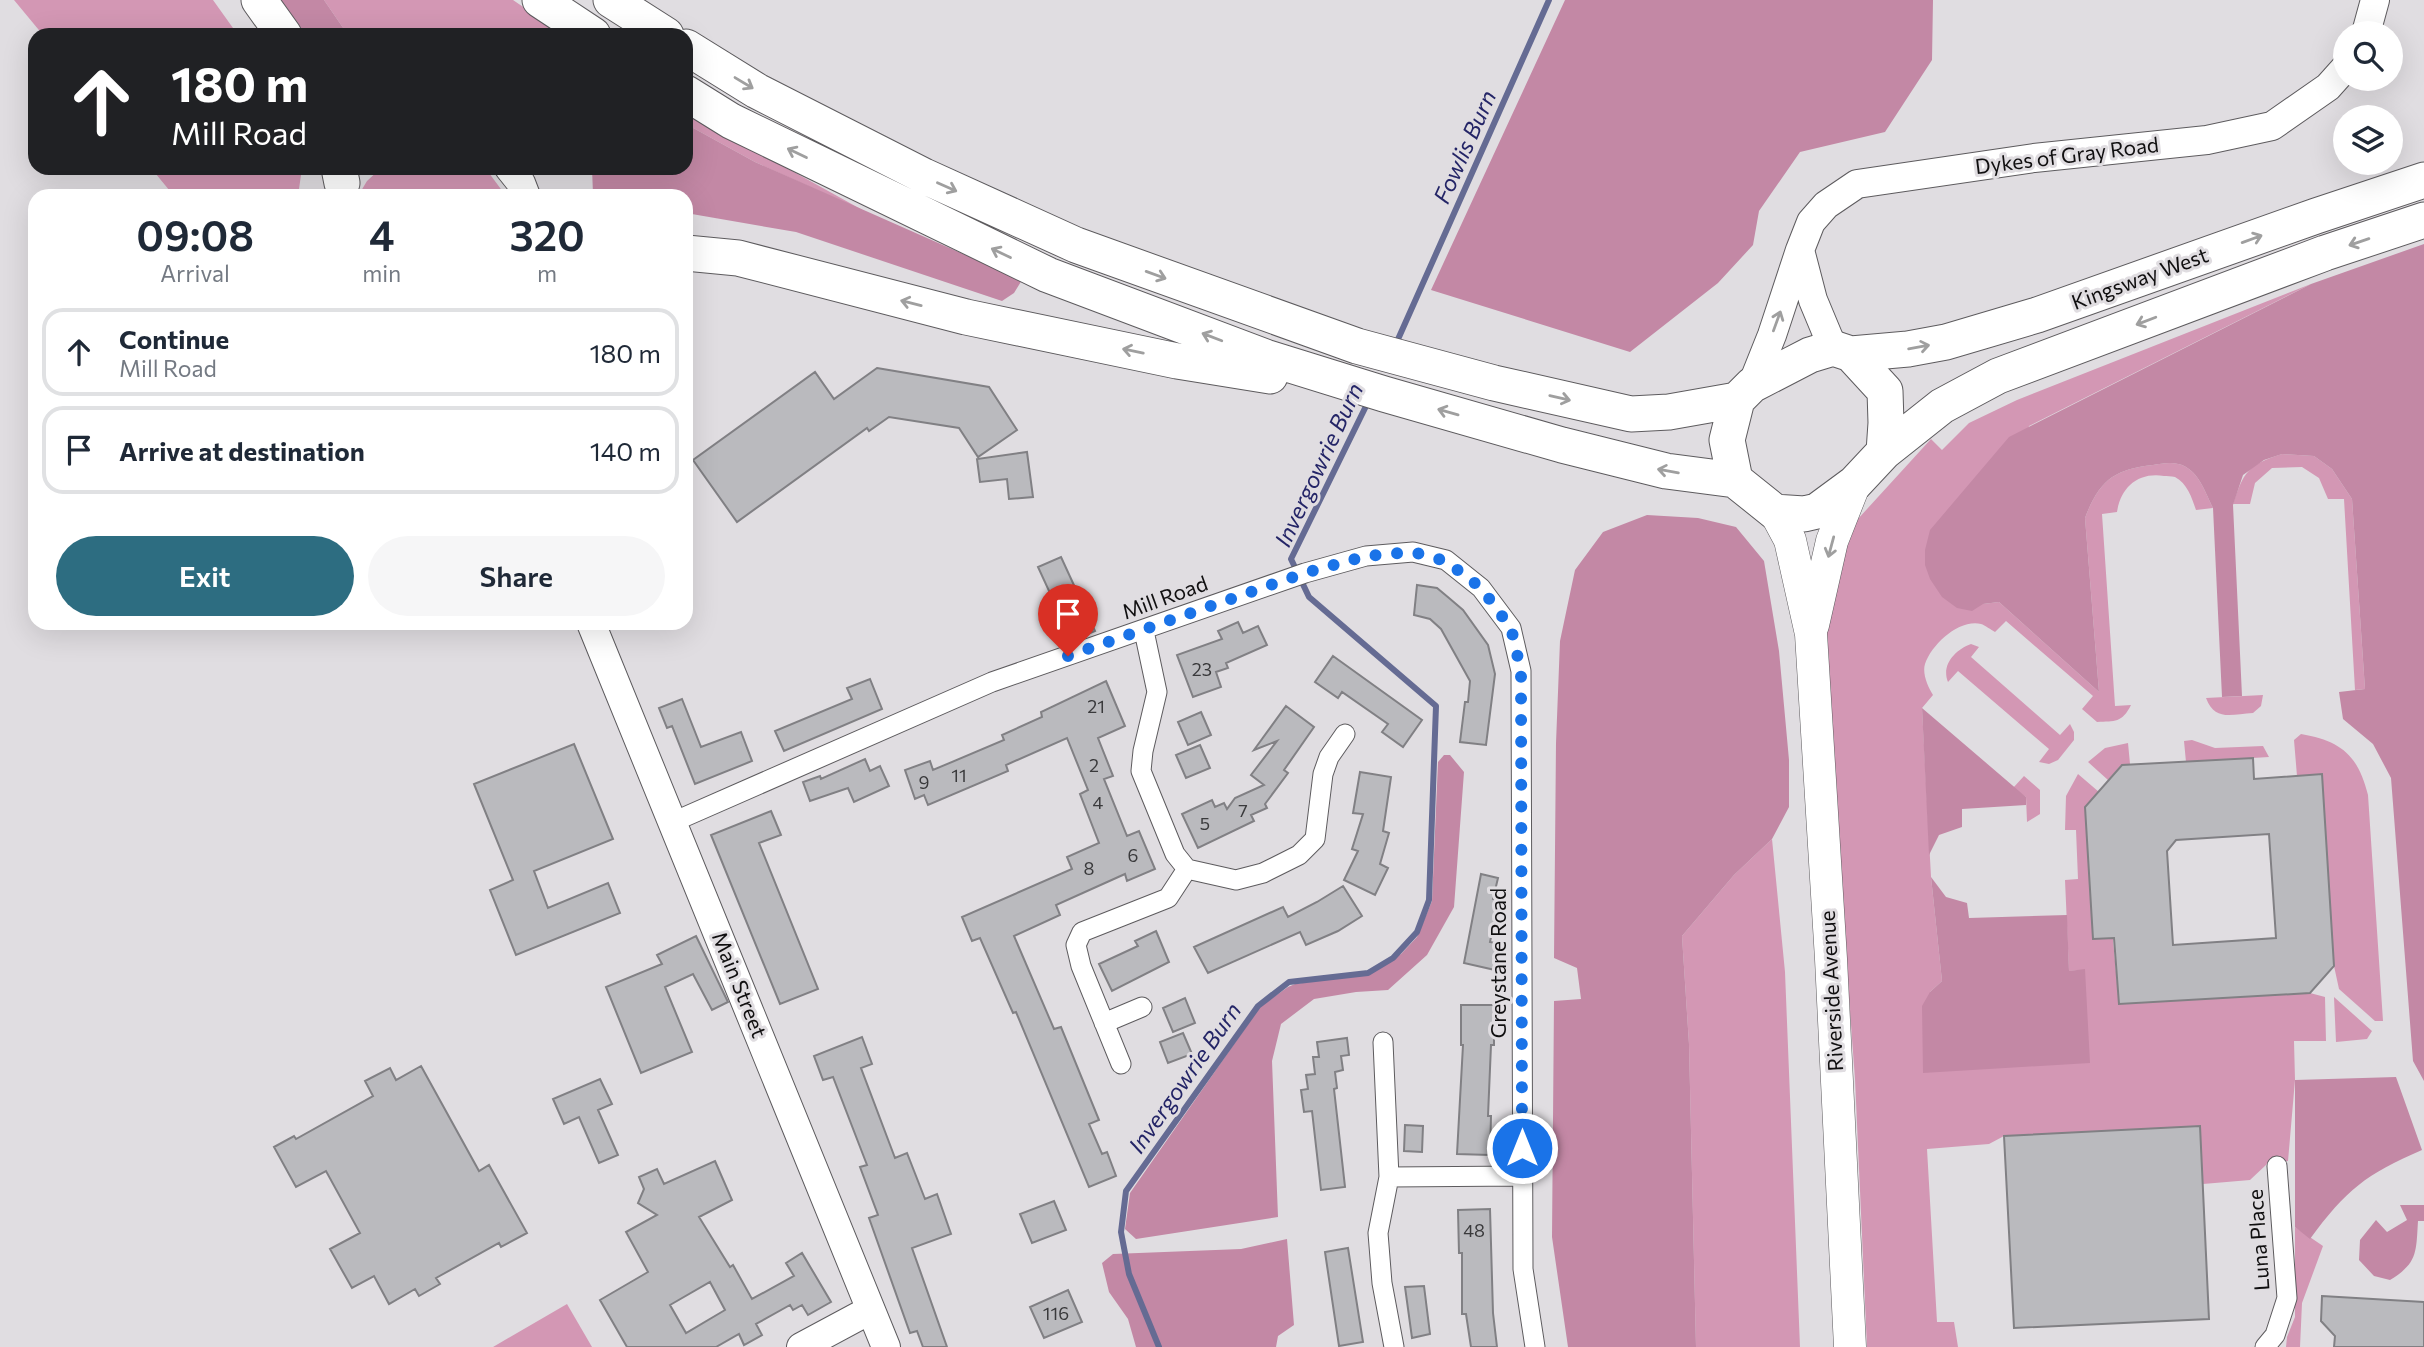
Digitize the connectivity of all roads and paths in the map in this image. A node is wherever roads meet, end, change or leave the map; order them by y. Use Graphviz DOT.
graph roads {
  1 [pos="259,0"];
  2 [pos="540,0"];
  3 [pos="611,0"];
  4 [pos="2375,0"];
  5 [pos="2369,21"];
  6 [pos="279,28"];
  7 [pos="582,28"];
  8 [pos="655,28"];
  9 [pos="693,51"];
  10 [pos="2333,81"];
  11 [pos="693,97"];
  12 [pos="2424,180"];
  13 [pos="2424,220"];
  14 [pos="1800,250"];
  15 [pos="693,254"];
  16 [pos="1842,351"];
  17 [pos="1346,385"];
  18 [pos="1745,392"];
  19 [pos="1884,452"];
  20 [pos="1735,480"];
  21 [pos="1855,483"];
  22 [pos="1775,512"];
  23 [pos="1481,588"];
  24 [pos="594,630"];
  25 [pos="1144,631"];
  26 [pos="1811,634"];
  27 [pos="1345,734"];
  28 [pos="673,822"];
  29 [pos="1187,869"];
  30 [pos="1142,1007"];
  31 [pos="1104,1023"];
  32 [pos="1383,1042"];
  33 [pos="1121,1063"];
  34 [pos="2277,1167"];
  35 [pos="1522,1175"];
  36 [pos="1389,1177"];
  37 [pos="870,1310"];
  38 [pos="801,1347"];
  39 [pos="886,1347"];
  40 [pos="1394,1347"];
  41 [pos="1535,1347"];
  42 [pos="1850,1347"];
  43 [pos="2265,1347"];
  1 -- 6 [label="highway"];
  2 -- 7 [label="highway"];
  3 -- 8 [label="highway"];
  4 -- 5 [label="street"];
  9 -- 18 [label="highway, one-way"];
  10 -- 14 [label="street, Dykes of Gray Road"];
  17 -- 11 [label="highway, one-way"];
  16 -- 12 [label="highway, Kingsway West, one-way"];
  13 -- 19 [label="highway, Kingsway West, one-way"];
  14 -- 16 [label="street"];
  18 -- 14 [label="street, Dykes of Gray Road, one-way"];
  17 -- 15 [label="highway, one-way"];
  16 -- 18 [label="highway"];
  16 -- 19 [label="highway"];
  20 -- 17 [label="highway, one-way"];
  18 -- 20 [label="highway"];
  19 -- 21 [label="highway"];
  20 -- 22 [label="highway"];
  21 -- 22 [label="highway"];
  21 -- 26 [label="main road, Riverside Avenue, one-way"];
  22 -- 26 [label="main road, Riverside Avenue"];
  23 -- 25 [label="street, Mill Road"];
  23 -- 35 [label="street, Greystane Road"];
  24 -- 28 [label="street, Main Street"];
  25 -- 28 [label="street, Mill Road"];
  25 -- 29 [label="street"];
  26 -- 42 [label="main road, Riverside Avenue"];
  27 -- 29 [label="street"];
  28 -- 37 [label="street, Main Street"];
  29 -- 31 [label="street"];
  30 -- 31 [label="street"];
  31 -- 33 [label="street"];
  32 -- 36 [label="street"];
  34 -- 43 [label="street, Luna Place"];
  35 -- 36 [label="street"];
  35 -- 41 [label="street, Greystane Road"];
  36 -- 40 [label="street"];
  37 -- 38 [label="street"];
  37 -- 39 [label="street, Main Street"];
}
